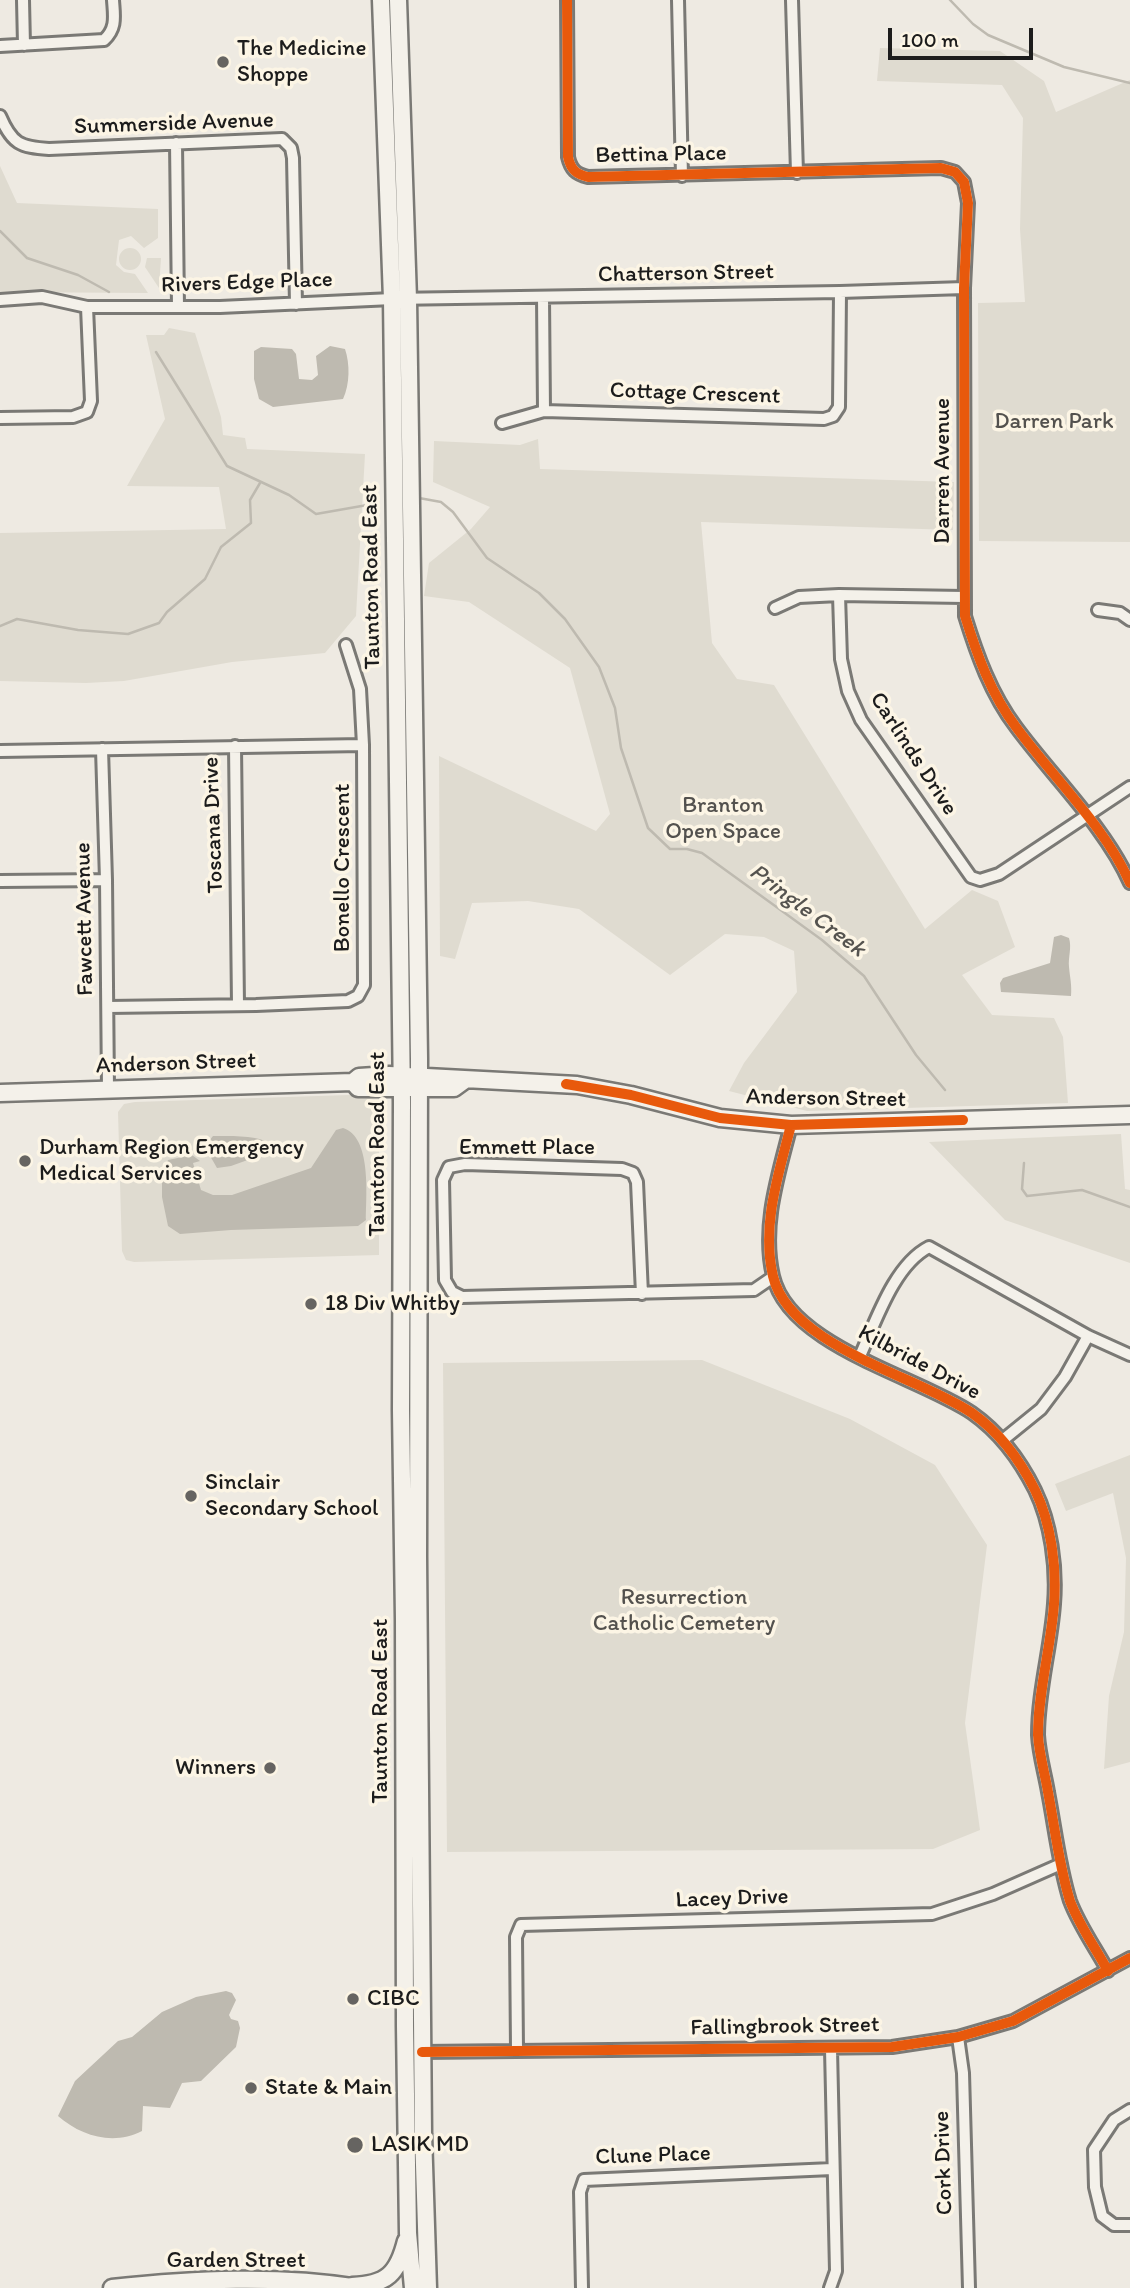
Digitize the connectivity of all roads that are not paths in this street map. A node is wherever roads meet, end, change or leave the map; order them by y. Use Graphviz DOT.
graph roads {
  1 [pos="23,0"];
  2 [pos="113,0"];
  3 [pos="381,0"];
  4 [pos="398,0"];
  5 [pos="567,0"];
  6 [pos="678,0"];
  7 [pos="792,0"];
  8 [pos="24,45"];
  9 [pos="0,46"];
  10 [pos="0,116"];
  11 [pos="176,143"];
  12 [pos="797,173"];
  13 [pos="682,177"];
  14 [pos="964,288"];
  15 [pos="840,292"];
  16 [pos="543,297"];
  17 [pos="400,299"];
  18 [pos="0,300"];
  19 [pos="296,304"];
  20 [pos="88,307"];
  21 [pos="178,307"];
  22 [pos="544,411"];
  23 [pos="0,418"];
  24 [pos="502,423"];
  25 [pos="839,595"];
  26 [pos="964,597"];
  27 [pos="775,608"];
  28 [pos="1098,610"];
  29 [pos="1130,620"];
  30 [pos="346,645"];
  31 [pos="413,674"];
  32 [pos="396,676"];
  33 [pos="363,745"];
  34 [pos="235,746"];
  35 [pos="102,749"];
  36 [pos="0,751"];
  37 [pos="415,757"];
  38 [pos="396,758"];
  39 [pos="1130,787"];
  40 [pos="1086,815"];
  41 [pos="106,880"];
  42 [pos="0,881"];
  43 [pos="1130,883"];
  44 [pos="238,1005"];
  45 [pos="108,1006"];
  46 [pos="402,1081"];
  47 [pos="419,1082"];
  48 [pos="108,1089"];
  49 [pos="0,1093"];
  50 [pos="1130,1115"];
  51 [pos="791,1125"];
  52 [pos="773,1277"];
  53 [pos="642,1294"];
  54 [pos="1088,1336"];
  55 [pos="1130,1355"];
  56 [pos="859,1356"];
  57 [pos="1004,1440"];
  58 [pos="1061,1864"];
  59 [pos="1130,1958"];
  60 [pos="1108,1971"];
  61 [pos="958,2037"];
  62 [pos="831,2049"];
  63 [pos="517,2050"];
  64 [pos="422,2052"];
  65 [pos="1130,2110"];
  66 [pos="832,2169"];
  67 [pos="1130,2225"];
  68 [pos="408,2233"];
  69 [pos="355,2287"];
  70 [pos="112,2288"];
  71 [pos="414,2288"];
  72 [pos="428,2288"];
  73 [pos="582,2288"];
  74 [pos="830,2288"];
  75 [pos="969,2288"];
  1 -- 8 [label="street"];
  2 -- 8 [label="street"];
  3 -- 17 [label="main road, Taunton Road East"];
  4 -- 17 [label="main road, Taunton Road East"];
  5 -- 13 [label="street, Bettina Place"];
  6 -- 13 [label="street, Bettina Place"];
  7 -- 12 [label="street"];
  8 -- 9 [label="street"];
  10 -- 11 [label="street, Summerside Avenue"];
  11 -- 19 [label="street, Summerside Avenue"];
  11 -- 21 [label="street"];
  12 -- 13 [label="street, Bettina Place"];
  12 -- 14 [label="street, Darren Avenue"];
  14 -- 15 [label="street, Chatterson Street"];
  14 -- 26 [label="street, Darren Avenue"];
  15 -- 16 [label="street, Chatterson Street"];
  15 -- 22 [label="street, Cottage Crescent"];
  16 -- 17 [label="street, Chatterson Street"];
  16 -- 22 [label="street"];
  17 -- 19 [label="street, Rivers Edge Place"];
  17 -- 31 [label="main road, Taunton Road East"];
  17 -- 32 [label="main road, Taunton Road East"];
  18 -- 20 [label="street, Rivers Edge Place"];
  19 -- 21 [label="street, Rivers Edge Place"];
  20 -- 21 [label="street, Rivers Edge Place"];
  20 -- 23 [label="street"];
  22 -- 24 [label="street"];
  25 -- 26 [label="street"];
  25 -- 27 [label="street"];
  25 -- 40 [label="street, Carlinds Drive"];
  26 -- 40 [label="street, Darren Avenue"];
  28 -- 29 [label="street"];
  30 -- 33 [label="street, Bonello Crescent"];
  31 -- 32 [label="main road"];
  31 -- 37 [label="main road, Taunton Road East"];
  32 -- 38 [label="main road, Taunton Road East"];
  33 -- 34 [label="street"];
  33 -- 44 [label="street, Bonello Crescent"];
  34 -- 35 [label="street, Toscana Drive"];
  34 -- 44 [label="street, Toscana Drive"];
  35 -- 36 [label="street, Toscana Drive"];
  35 -- 41 [label="street, Fawcett Avenue"];
  37 -- 38 [label="main road"];
  37 -- 47 [label="main road, Taunton Road East"];
  38 -- 46 [label="main road, Taunton Road East"];
  39 -- 40 [label="street"];
  40 -- 43 [label="street, Darren Avenue"];
  41 -- 42 [label="street"];
  41 -- 45 [label="street, Fawcett Avenue"];
  44 -- 45 [label="street"];
  45 -- 48 [label="street, Fawcett Avenue"];
  46 -- 47 [label="main road, Anderson Street"];
  46 -- 48 [label="main road, Anderson Street"];
  46 -- 68 [label="main road, Taunton Road East"];
  47 -- 51 [label="main road, Anderson Street"];
  47 -- 64 [label="main road, Taunton Road East"];
  48 -- 49 [label="main road, Anderson Street"];
  50 -- 51 [label="main road, Anderson Street"];
  51 -- 52 [label="street, Kilbride Drive"];
  52 -- 53 [label="street, Emmett Place"];
  52 -- 56 [label="street, Kilbride Drive"];
  53 -- 53 [label="street, Emmett Place"];
  54 -- 55 [label="street"];
  54 -- 56 [label="street"];
  54 -- 57 [label="street"];
  56 -- 57 [label="street, Kilbride Drive"];
  57 -- 58 [label="street, Kilbride Drive"];
  58 -- 60 [label="street, Kilbride Drive"];
  58 -- 63 [label="street, Lacey Drive"];
  59 -- 60 [label="street, Fallingbrook Street"];
  60 -- 61 [label="street, Fallingbrook Street"];
  61 -- 62 [label="street, Fallingbrook Street"];
  61 -- 75 [label="street, Cork Drive"];
  62 -- 63 [label="street, Fallingbrook Street"];
  62 -- 66 [label="street"];
  63 -- 64 [label="street, Fallingbrook Street"];
  64 -- 72 [label="main road, Taunton Road East"];
  65 -- 67 [label="street"];
  66 -- 73 [label="street, Clune Place"];
  66 -- 74 [label="street"];
  68 -- 69 [label="main road, Garden Street"];
  68 -- 71 [label="main road, Taunton Road East"];
  69 -- 70 [label="main road, Garden Street"];
}
